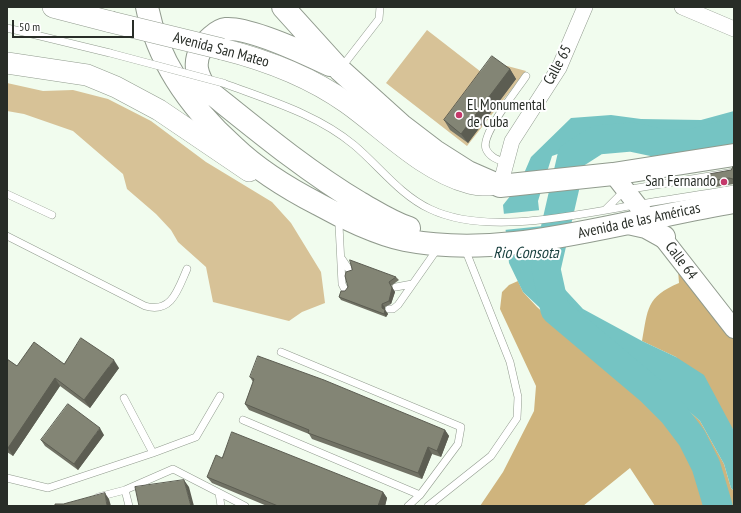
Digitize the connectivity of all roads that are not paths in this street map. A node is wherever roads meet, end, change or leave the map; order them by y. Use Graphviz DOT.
graph roads {
  1 [pos="53,7"];
  2 [pos="147,7"];
  3 [pos="283,7"];
  4 [pos="380,7"];
  5 [pos="585,7"];
  6 [pos="682,7"];
  7 [pos="7,28"];
  8 [pos="734,29"];
  9 [pos="7,63"];
  10 [pos="340,70"];
  11 [pos="526,76"];
  12 [pos="734,155"];
  13 [pos="507,163"];
  14 [pos="734,172"];
  15 [pos="619,182"];
  16 [pos="500,186"];
  17 [pos="734,189"];
  18 [pos="7,194"];
  19 [pos="734,202"];
  20 [pos="605,210"];
  21 [pos="643,212"];
  22 [pos="675,214"];
  23 [pos="52,215"];
  24 [pos="627,223"];
  25 [pos="339,225"];
  26 [pos="560,228"];
  27 [pos="498,233"];
  28 [pos="7,236"];
  29 [pos="664,237"];
  30 [pos="404,240"];
  31 [pos="440,245"];
  32 [pos="463,246"];
  33 [pos="342,257"];
  34 [pos="187,269"];
  35 [pos="350,271"];
  36 [pos="412,284"];
  37 [pos="396,287"];
  38 [pos="345,290"];
  39 [pos="389,309"];
  40 [pos="734,329"];
  41 [pos="281,352"];
  42 [pos="220,396"];
  43 [pos="124,398"];
  44 [pos="243,420"];
  45 [pos="153,453"];
  46 [pos="7,478"];
  47 [pos="125,490"];
  48 [pos="219,494"];
  49 [pos="420,494"];
  50 [pos="88,500"];
  51 [pos="129,506"];
  52 [pos="221,506"];
  53 [pos="245,506"];
  54 [pos="408,506"];
  55 [pos="428,506"];
  1 -- 16 [label="main road, Avenida San Mateo, bridge"];
  2 -- 30 [label="main road, Avenida de las Américas"];
  3 -- 10 [label="main road"];
  4 -- 10 [label="lane"];
  5 -- 13 [label="street, Calle 65"];
  6 -- 8 [label="street"];
  7 -- 27 [label="lane, bridge"];
  9 -- 25 [label="main road"];
  10 -- 16 [label="main road"];
  10 -- 32 [label="main road"];
  11 -- 13 [label="lane"];
  12 -- 15 [label="main road"];
  13 -- 16 [label="street, Calle 65"];
  14 -- 15 [label="lane"];
  15 -- 16 [label="main road"];
  15 -- 20 [label="lane"];
  15 -- 21 [label="street, Calle 64"];
  17 -- 21 [label="lane"];
  18 -- 23 [label="lane"];
  19 -- 22 [label="main road, Avenida de las Américas"];
  20 -- 21 [label="lane"];
  20 -- 26 [label="lane"];
  21 -- 22 [label="main road, Avenida de las Américas"];
  21 -- 24 [label="main road, Avenida de las Américas"];
  21 -- 29 [label="street, Calle 64"];
  22 -- 29 [label="main road"];
  24 -- 26 [label="main road, Avenida de las Américas"];
  24 -- 29 [label="main road"];
  25 -- 30 [label="main road"];
  25 -- 33 [label="lane"];
  26 -- 27 [label="main road, Avenida de las Américas"];
  27 -- 32 [label="main road, Avenida de las Américas"];
  28 -- 34 [label="lane"];
  29 -- 40 [label="street, Calle 64"];
  30 -- 31 [label="main road, Avenida de las Américas"];
  31 -- 32 [label="main road, Avenida de las Américas"];
  31 -- 36 [label="lane"];
  32 -- 55 [label="lane"];
  33 -- 35 [label="lane"];
  33 -- 38 [label="lane"];
  36 -- 37 [label="lane"];
  36 -- 39 [label="lane"];
  41 -- 49 [label="lane"];
  42 -- 45 [label="lane"];
  43 -- 45 [label="lane"];
  44 -- 49 [label="lane"];
  45 -- 46 [label="lane"];
  47 -- 48 [label="lane"];
  47 -- 50 [label="lane"];
  47 -- 51 [label="lane"];
  48 -- 52 [label="lane"];
  48 -- 53 [label="lane"];
  49 -- 54 [label="lane"];
}
